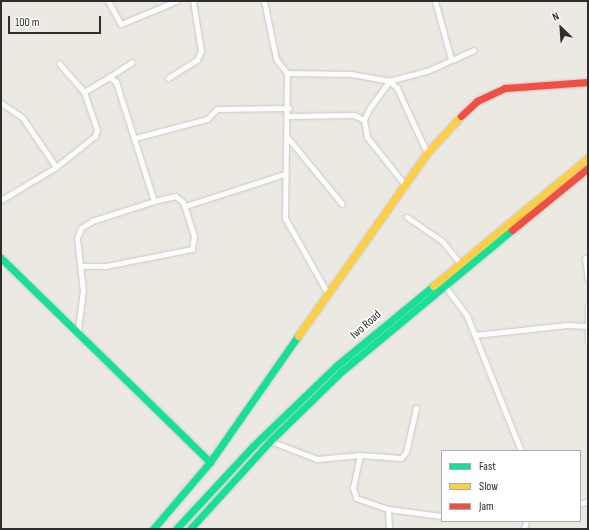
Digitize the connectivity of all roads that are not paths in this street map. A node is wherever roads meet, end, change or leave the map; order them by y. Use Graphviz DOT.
graph roads {
  1 [pos="108,1"];
  2 [pos="176,1"];
  3 [pos="193,1"];
  4 [pos="264,1"];
  5 [pos="435,1"];
  6 [pos="474,50"];
  7 [pos="451,59"];
  8 [pos="59,62"];
  9 [pos="132,62"];
  10 [pos="287,74"];
  11 [pos="109,77"];
  12 [pos="168,78"];
  13 [pos="389,81"];
  14 [pos="588,82"];
  15 [pos="84,92"];
  16 [pos="1,103"];
  17 [pos="289,108"];
  18 [pos="289,116"];
  19 [pos="364,120"];
  20 [pos="135,138"];
  21 [pos="288,138"];
  22 [pos="427,153"];
  23 [pos="588,158"];
  24 [pos="56,167"];
  25 [pos="588,168"];
  26 [pos="284,174"];
  27 [pos="405,185"];
  28 [pos="1,200"];
  29 [pos="154,201"];
  30 [pos="342,204"];
  31 [pos="185,206"];
  32 [pos="518,213"];
  33 [pos="407,217"];
  34 [pos="524,220"];
  35 [pos="1,258"];
  36 [pos="585,258"];
  37 [pos="459,262"];
  38 [pos="81,266"];
  39 [pos="588,280"];
  40 [pos="444,285"];
  41 [pos="328,294"];
  42 [pos="588,306"];
  43 [pos="587,328"];
  44 [pos="78,330"];
  45 [pos="475,335"];
  46 [pos="588,341"];
  47 [pos="416,408"];
  48 [pos="270,441"];
  49 [pos="521,450"];
  50 [pos="360,455"];
  51 [pos="210,462"];
  52 [pos="388,509"];
  53 [pos="441,516"];
  54 [pos="153,529"];
  55 [pos="176,529"];
  56 [pos="190,529"];
  57 [pos="389,529"];
  1 -- 2 [label="street"];
  3 -- 12 [label="street"];
  4 -- 10 [label="street"];
  5 -- 7 [label="street"];
  6 -- 7 [label="street"];
  7 -- 13 [label="street"];
  8 -- 15 [label="street"];
  9 -- 11 [label="street"];
  10 -- 13 [label="street"];
  10 -- 17 [label="street"];
  11 -- 15 [label="street"];
  11 -- 20 [label="street"];
  13 -- 19 [label="street"];
  13 -- 22 [label="street"];
  14 -- 22 [label="main road"];
  15 -- 24 [label="street"];
  16 -- 24 [label="street"];
  17 -- 18 [label="street"];
  17 -- 20 [label="street"];
  18 -- 19 [label="street"];
  18 -- 21 [label="street"];
  19 -- 27 [label="street"];
  20 -- 29 [label="street"];
  21 -- 26 [label="street"];
  21 -- 30 [label="street"];
  22 -- 27 [label="main road"];
  23 -- 32 [label="main road, Iwo Road"];
  24 -- 28 [label="street"];
  25 -- 34 [label="main road, Iwo Road"];
  26 -- 31 [label="street"];
  26 -- 41 [label="street"];
  27 -- 41 [label="main road"];
  29 -- 31 [label="street"];
  29 -- 38 [label="street"];
  31 -- 38 [label="street"];
  32 -- 34 [label="main road"];
  32 -- 37 [label="main road, Iwo Road"];
  33 -- 37 [label="street"];
  34 -- 40 [label="main road, Iwo Road"];
  35 -- 44 [label="main road"];
  36 -- 39 [label="street"];
  37 -- 55 [label="main road, Iwo Road"];
  38 -- 44 [label="street"];
  40 -- 45 [label="street"];
  40 -- 48 [label="main road, Iwo Road"];
  41 -- 51 [label="main road"];
  42 -- 43 [label="street"];
  43 -- 45 [label="street"];
  43 -- 46 [label="street"];
  44 -- 51 [label="main road"];
  45 -- 49 [label="street"];
  47 -- 50 [label="street"];
  48 -- 50 [label="street"];
  48 -- 56 [label="main road, Iwo Road"];
  50 -- 52 [label="street"];
  51 -- 54 [label="main road"];
  52 -- 53 [label="street"];
  52 -- 57 [label="street"];
}
